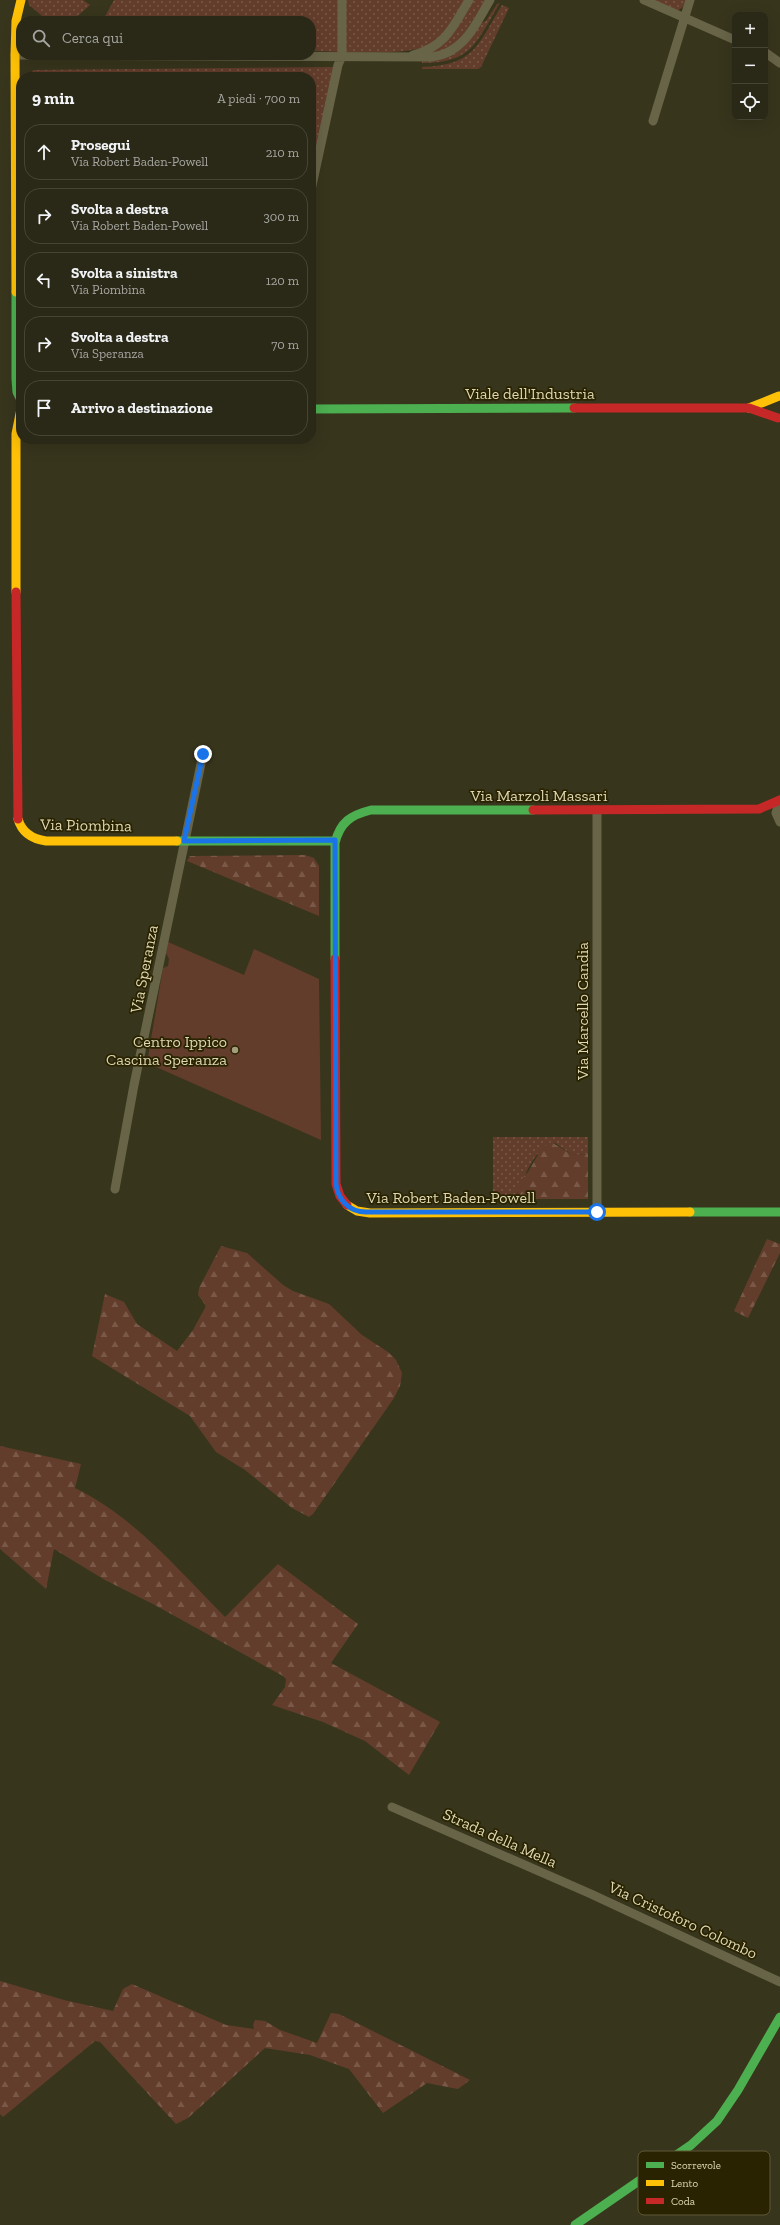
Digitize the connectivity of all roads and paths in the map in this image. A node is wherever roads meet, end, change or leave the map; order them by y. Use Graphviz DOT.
graph roads {
  1 [pos="21,0"];
  2 [pos="342,0"];
  3 [pos="469,0"];
  4 [pos="490,0"];
  5 [pos="644,0"];
  6 [pos="690,0"];
  7 [pos="17,16"];
  8 [pos="684,18"];
  9 [pos="16,21"];
  10 [pos="732,39"];
  11 [pos="768,54"];
  12 [pos="768,54"];
  13 [pos="15,55"];
  14 [pos="316,56"];
  15 [pos="342,56"];
  16 [pos="408,56"];
  17 [pos="780,58"];
  18 [pos="780,63"];
  19 [pos="653,121"];
  20 [pos="316,166"];
  21 [pos="16,379"];
  22 [pos="779,396"];
  23 [pos="749,408"];
  24 [pos="316,409"];
  25 [pos="779,421"];
  26 [pos="16,444"];
  27 [pos="203,754"];
  28 [pos="780,800"];
  29 [pos="597,810"];
  30 [pos="759,810"];
  31 [pos="779,820"];
  32 [pos="335,840"];
  33 [pos="184,841"];
  34 [pos="115,1189"];
  35 [pos="597,1212"];
  36 [pos="780,1212"];
  37 [pos="392,1806"];
  38 [pos="595,1896"];
  39 [pos="780,1982"];
  40 [pos="780,2017"];
  41 [pos="780,2024"];
  42 [pos="772,2034"];
  43 [pos="682,2151"];
  44 [pos="638,2182"];
  45 [pos="575,2225"];
  1 -- 7 [label="street"];
  2 -- 15 [label="street"];
  3 -- 16 [label="street"];
  4 -- 16 [label="street"];
  5 -- 8 [label="street"];
  6 -- 8 [label="street"];
  8 -- 10 [label="street"];
  8 -- 19 [label="street"];
  9 -- 13 [label="street"];
  11 -- 17 [label="street"];
  12 -- 18 [label="street"];
  13 -- 21 [label="street"];
  14 -- 15 [label="street"];
  15 -- 16 [label="street"];
  15 -- 20 [label="street"];
  22 -- 23 [label="street"];
  22 -- 25 [label="street"];
  23 -- 24 [label="street, Viale dell'Industria"];
  23 -- 25 [label="street"];
  26 -- 33 [label="street, Via Piombina"];
  27 -- 33 [label="street, Via Speranza"];
  28 -- 30 [label="street, Via Marzoli Massari"];
  28 -- 31 [label="street"];
  29 -- 30 [label="street, Via Marzoli Massari"];
  29 -- 32 [label="street, Via Marzoli Massari"];
  29 -- 35 [label="street, Via Marcello Candia"];
  30 -- 31 [label="street, Via Marzoli Massari"];
  32 -- 33 [label="street, Via Piombina"];
  32 -- 35 [label="street, Via Robert Baden-Powell"];
  33 -- 34 [label="street, Via Speranza"];
  35 -- 36 [label="street, Via Robert Baden-Powell"];
  37 -- 38 [label="street, Strada della Mella"];
  38 -- 39 [label="street, Via Cristoforo Colombo"];
  40 -- 42 [label="street"];
  41 -- 42 [label="street"];
  42 -- 43 [label="street"];
  44 -- 45 [label="street"];
}
